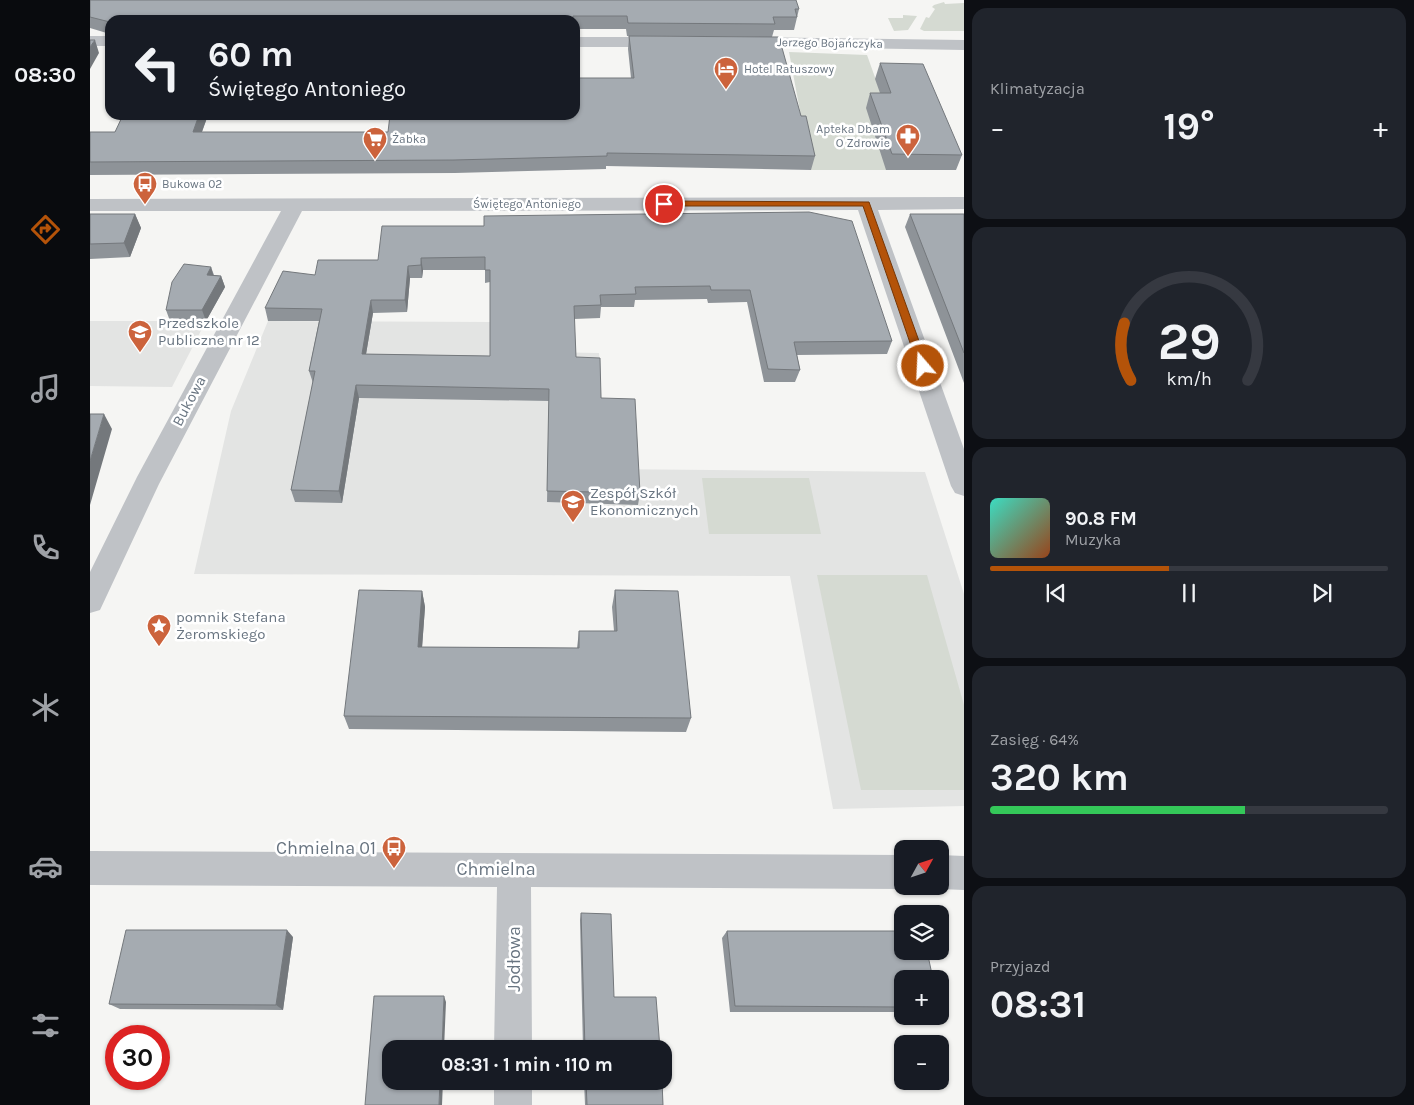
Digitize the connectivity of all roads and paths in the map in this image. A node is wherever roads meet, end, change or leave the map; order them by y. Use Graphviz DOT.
graph roads {
  1 [pos="90,41"];
  2 [pos="105,41"];
  3 [pos="580,42"];
  4 [pos="678,42"];
  5 [pos="725,42"];
  6 [pos="964,45"];
  7 [pos="964,203"];
  8 [pos="866,204"];
  9 [pos="90,205"];
  10 [pos="295,205"];
  11 [pos="964,486"];
  12 [pos="93,588"];
  13 [pos="90,868"];
  14 [pos="514,869"];
  15 [pos="894,872"];
  16 [pos="949,872"];
  17 [pos="964,873"];
  18 [pos="513,1040"];
  19 [pos="513,1090"];
  20 [pos="513,1105"];
  1 -- 2 [label="street"];
  3 -- 4 [label="street"];
  5 -- 6 [label="street, Jerzego Bojańczyka"];
  7 -- 8 [label="street, Świętego Antoniego"];
  8 -- 10 [label="street, Świętego Antoniego"];
  8 -- 11 [label="street"];
  9 -- 10 [label="street, Świętego Antoniego"];
  10 -- 12 [label="street, Bukowa"];
  13 -- 14 [label="street, Chmielna"];
  14 -- 15 [label="street, Chmielna"];
  14 -- 18 [label="street, Jodłowa"];
  16 -- 17 [label="street"];
  19 -- 20 [label="street"];
}
